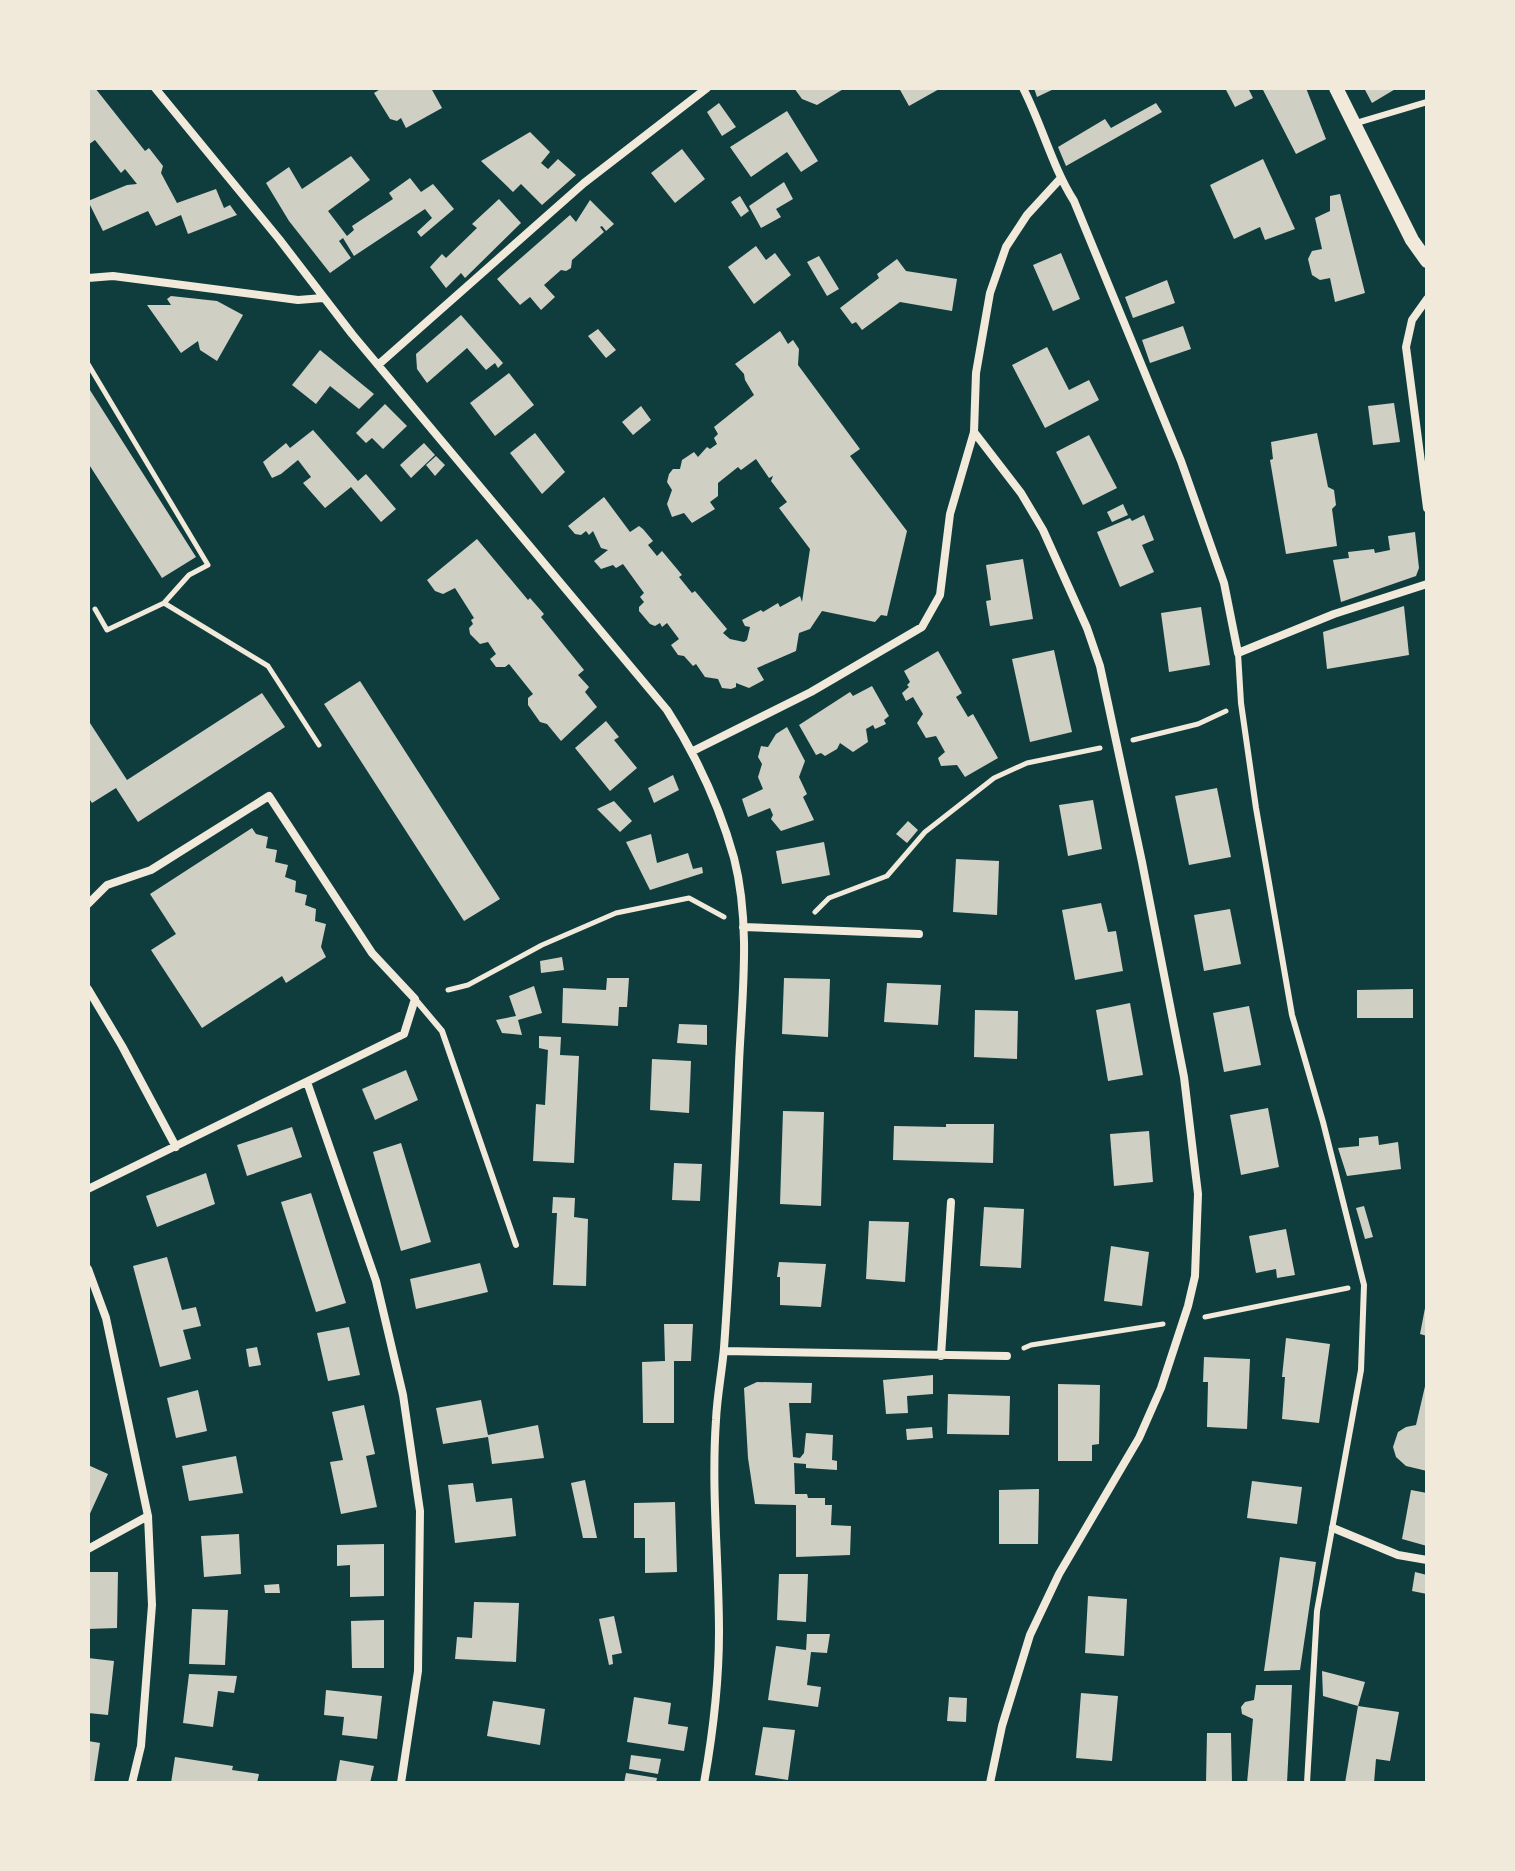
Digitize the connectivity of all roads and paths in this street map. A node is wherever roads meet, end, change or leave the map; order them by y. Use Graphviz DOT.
graph roads {
  1 [pos="155,88"];
  2 [pos="707,88"];
  3 [pos="1023,88"];
  4 [pos="1336,88"];
  5 [pos="1427,102"];
  6 [pos="1353,124"];
  7 [pos="1060,179"];
  8 [pos="1427,261"];
  9 [pos="88,278"];
  10 [pos="323,298"];
  11 [pos="1427,299"];
  12 [pos="88,364"];
  13 [pos="378,365"];
  14 [pos="974,432"];
  15 [pos="1427,508"];
  16 [pos="1427,584"];
  17 [pos="164,603"];
  18 [pos="95,609"];
  19 [pos="1238,653"];
  20 [pos="1241,703"];
  21 [pos="1117,744"];
  22 [pos="319,745"];
  23 [pos="693,751"];
  24 [pos="88,904"];
  25 [pos="743,927"];
  26 [pos="797,929"];
  27 [pos="919,934"];
  28 [pos="88,989"];
  29 [pos="448,990"];
  30 [pos="415,999"];
  31 [pos="307,1082"];
  32 [pos="176,1147"];
  33 [pos="88,1189"];
  34 [pos="951,1202"];
  35 [pos="516,1245"];
  36 [pos="88,1269"];
  37 [pos="1364,1285"];
  38 [pos="1183,1321"];
  39 [pos="1031,1345"];
  40 [pos="724,1351"];
  41 [pos="941,1356"];
  42 [pos="1007,1356"];
  43 [pos="148,1516"];
  44 [pos="1333,1528"];
  45 [pos="88,1549"];
  46 [pos="1427,1560"];
  47 [pos="132,1783"];
  48 [pos="401,1783"];
  49 [pos="704,1783"];
  50 [pos="990,1783"];
  51 [pos="1307,1783"];
  1 -- 10 [label="street"];
  2 -- 13 [label="street"];
  3 -- 7 [label="street"];
  4 -- 6 [label="street"];
  5 -- 6 [label="lane"];
  6 -- 8 [label="street"];
  7 -- 14 [label="street"];
  7 -- 19 [label="street"];
  9 -- 10 [label="street"];
  10 -- 13 [label="street"];
  11 -- 15 [label="street"];
  12 -- 17 [label="path"];
  13 -- 23 [label="street"];
  14 -- 21 [label="street"];
  14 -- 23 [label="street"];
  16 -- 19 [label="street"];
  17 -- 18 [label="path"];
  17 -- 22 [label="path"];
  19 -- 20 [label="lane"];
  20 -- 21 [label="path"];
  20 -- 37 [label="lane"];
  21 -- 26 [label="path"];
  21 -- 38 [label="street"];
  23 -- 25 [label="street"];
  24 -- 30 [label="street"];
  25 -- 26 [label="street"];
  25 -- 29 [label="path"];
  25 -- 40 [label="street"];
  26 -- 27 [label="street"];
  28 -- 32 [label="street"];
  30 -- 31 [label="street"];
  30 -- 35 [label="lane"];
  31 -- 32 [label="street"];
  31 -- 48 [label="street"];
  32 -- 33 [label="street"];
  34 -- 41 [label="street"];
  36 -- 43 [label="street"];
  37 -- 38 [label="path"];
  37 -- 44 [label="lane"];
  38 -- 39 [label="path"];
  38 -- 50 [label="street"];
  40 -- 41 [label="street"];
  40 -- 49 [label="street"];
  41 -- 42 [label="street"];
  43 -- 45 [label="street"];
  43 -- 47 [label="street"];
  44 -- 46 [label="street"];
  44 -- 51 [label="lane"];
}
